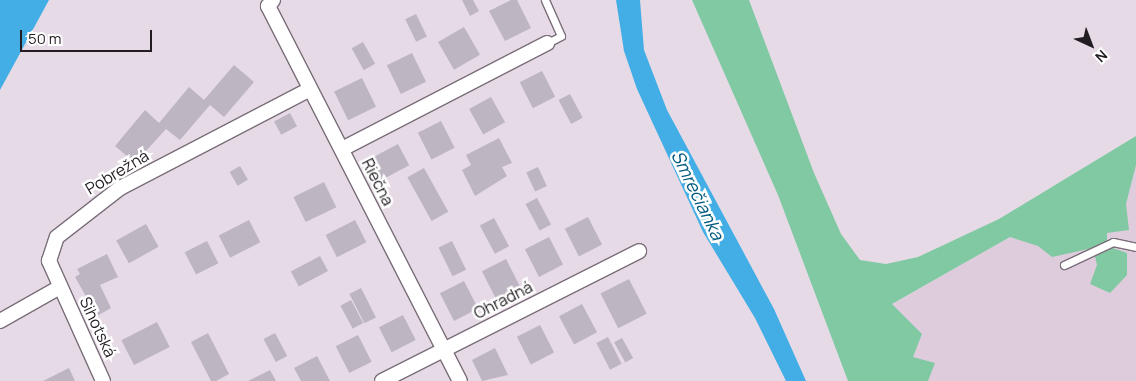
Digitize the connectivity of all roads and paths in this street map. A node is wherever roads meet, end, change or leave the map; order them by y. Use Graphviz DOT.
graph roads {
  1 [pos="273,0"];
  2 [pos="545,0"];
  3 [pos="547,43"];
  4 [pos="310,89"];
  5 [pos="342,149"];
  6 [pos="1136,247"];
  7 [pos="639,251"];
  8 [pos="1064,265"];
  9 [pos="60,287"];
  10 [pos="0,321"];
  11 [pos="444,350"];
  12 [pos="104,381"];
  13 [pos="382,381"];
  14 [pos="460,381"];
  1 -- 4 [label="street, Riečna"];
  2 -- 3 [label="lane"];
  3 -- 5 [label="street"];
  4 -- 5 [label="street, Riečna"];
  4 -- 9 [label="street, Pobrežná"];
  5 -- 11 [label="street, Riečna"];
  6 -- 8 [label="lane"];
  7 -- 11 [label="street, Ohradná"];
  9 -- 10 [label="street"];
  9 -- 12 [label="street, Sihotská"];
  11 -- 13 [label="street, Ohradná"];
  11 -- 14 [label="street, Riečna"];
}
